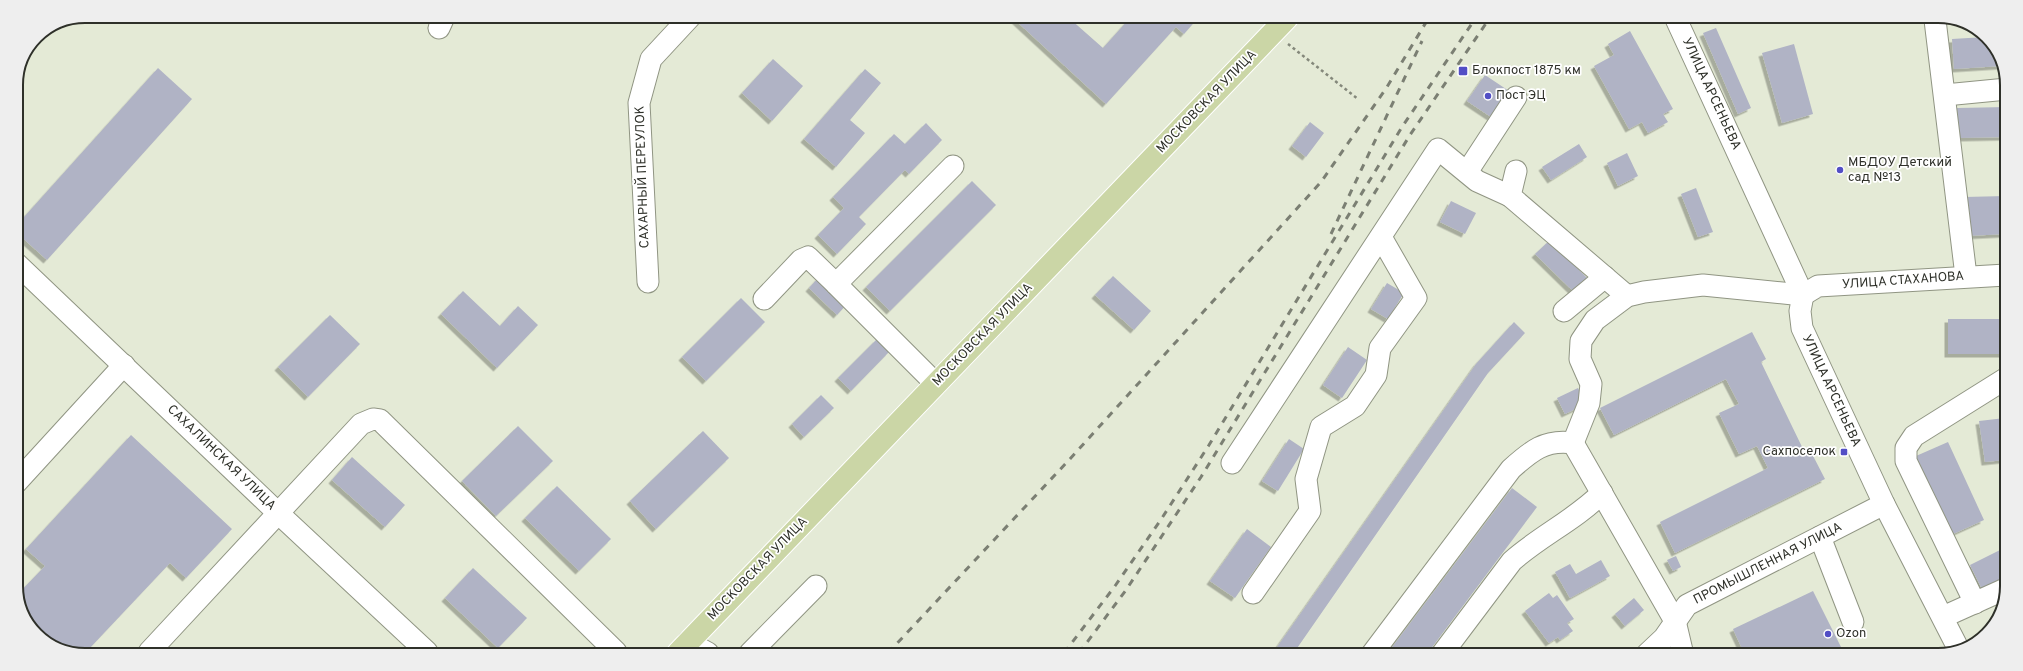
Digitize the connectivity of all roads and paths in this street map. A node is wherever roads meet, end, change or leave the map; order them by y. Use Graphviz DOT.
graph roads {
  1 [pos="684,23"];
  2 [pos="1276,23"];
  3 [pos="1678,23"];
  4 [pos="1935,23"];
  5 [pos="2000,90"];
  6 [pos="1945,95"];
  7 [pos="1516,97"];
  8 [pos="1358,99"];
  9 [pos="953,166"];
  10 [pos="1516,171"];
  11 [pos="1466,172"];
  12 [pos="1510,196"];
  13 [pos="1380,237"];
  14 [pos="23,270"];
  15 [pos="2000,275"];
  16 [pos="1966,276"];
  17 [pos="1605,277"];
  18 [pos="648,282"];
  19 [pos="836,284"];
  20 [pos="1803,295"];
  21 [pos="1627,296"];
  22 [pos="764,299"];
  23 [pos="1564,311"];
  24 [pos="124,365"];
  25 [pos="2000,381"];
  26 [pos="936,384"];
  27 [pos="1573,443"];
  28 [pos="1232,463"];
  29 [pos="23,475"];
  30 [pos="1602,493"];
  31 [pos="1884,504"];
  32 [pos="278,513"];
  33 [pos="1820,537"];
  34 [pos="816,586"];
  35 [pos="1999,592"];
  36 [pos="1252,593"];
  37 [pos="1975,603"];
  38 [pos="1943,617"];
  39 [pos="1675,621"];
  40 [pos="1853,622"];
  41 [pos="1957,645"];
  42 [pos="683,647"];
  43 [pos="153,648"];
  44 [pos="423,648"];
  45 [pos="612,648"];
  46 [pos="755,648"];
  47 [pos="1377,648"];
  48 [pos="1447,648"];
  49 [pos="1653,648"];
  50 [pos="1682,648"];
  1 -- 18 [label="street, САХАРНЫЙ ПЕРЕУЛОК"];
  2 -- 8 [label="path"];
  2 -- 26 [label="main road, МОСКОВСКАЯ УЛИЦА"];
  3 -- 20 [label="street, УЛИЦА АРСЕНЬЕВА"];
  4 -- 6 [label="street"];
  5 -- 6 [label="street"];
  6 -- 16 [label="street"];
  7 -- 11 [label="street"];
  9 -- 19 [label="street"];
  10 -- 12 [label="street"];
  11 -- 12 [label="street"];
  11 -- 13 [label="street"];
  12 -- 17 [label="street"];
  13 -- 28 [label="street"];
  13 -- 36 [label="street"];
  14 -- 24 [label="street, САХАЛИНСКАЯ УЛИЦА"];
  15 -- 16 [label="street, УЛИЦА СТАХАНОВА"];
  16 -- 20 [label="street, УЛИЦА СТАХАНОВА"];
  17 -- 21 [label="street"];
  17 -- 23 [label="street"];
  19 -- 22 [label="street"];
  19 -- 26 [label="street"];
  20 -- 21 [label="street"];
  20 -- 31 [label="street, УЛИЦА АРСЕНЬЕВА"];
  21 -- 27 [label="street"];
  24 -- 29 [label="street"];
  24 -- 32 [label="street, САХАЛИНСКАЯ УЛИЦА"];
  25 -- 37 [label="street"];
  26 -- 42 [label="main road, МОСКОВСКАЯ УЛИЦА"];
  27 -- 30 [label="street"];
  27 -- 47 [label="street"];
  30 -- 39 [label="street"];
  30 -- 48 [label="street"];
  31 -- 33 [label="street, ПРОМЫШЛЕННАЯ УЛИЦА"];
  31 -- 38 [label="street, УЛИЦА АРСЕНЬЕВА"];
  32 -- 43 [label="street"];
  32 -- 44 [label="street, САХАЛИНСКАЯ УЛИЦА"];
  32 -- 45 [label="street"];
  33 -- 39 [label="street, ПРОМЫШЛЕННАЯ УЛИЦА"];
  33 -- 40 [label="street"];
  34 -- 46 [label="street"];
  35 -- 37 [label="street"];
  37 -- 38 [label="street"];
  38 -- 41 [label="street, УЛИЦА АРСЕНЬЕВА"];
  39 -- 49 [label="street, ПРОМЫШЛЕННАЯ УЛИЦА"];
  39 -- 50 [label="street"];
}
